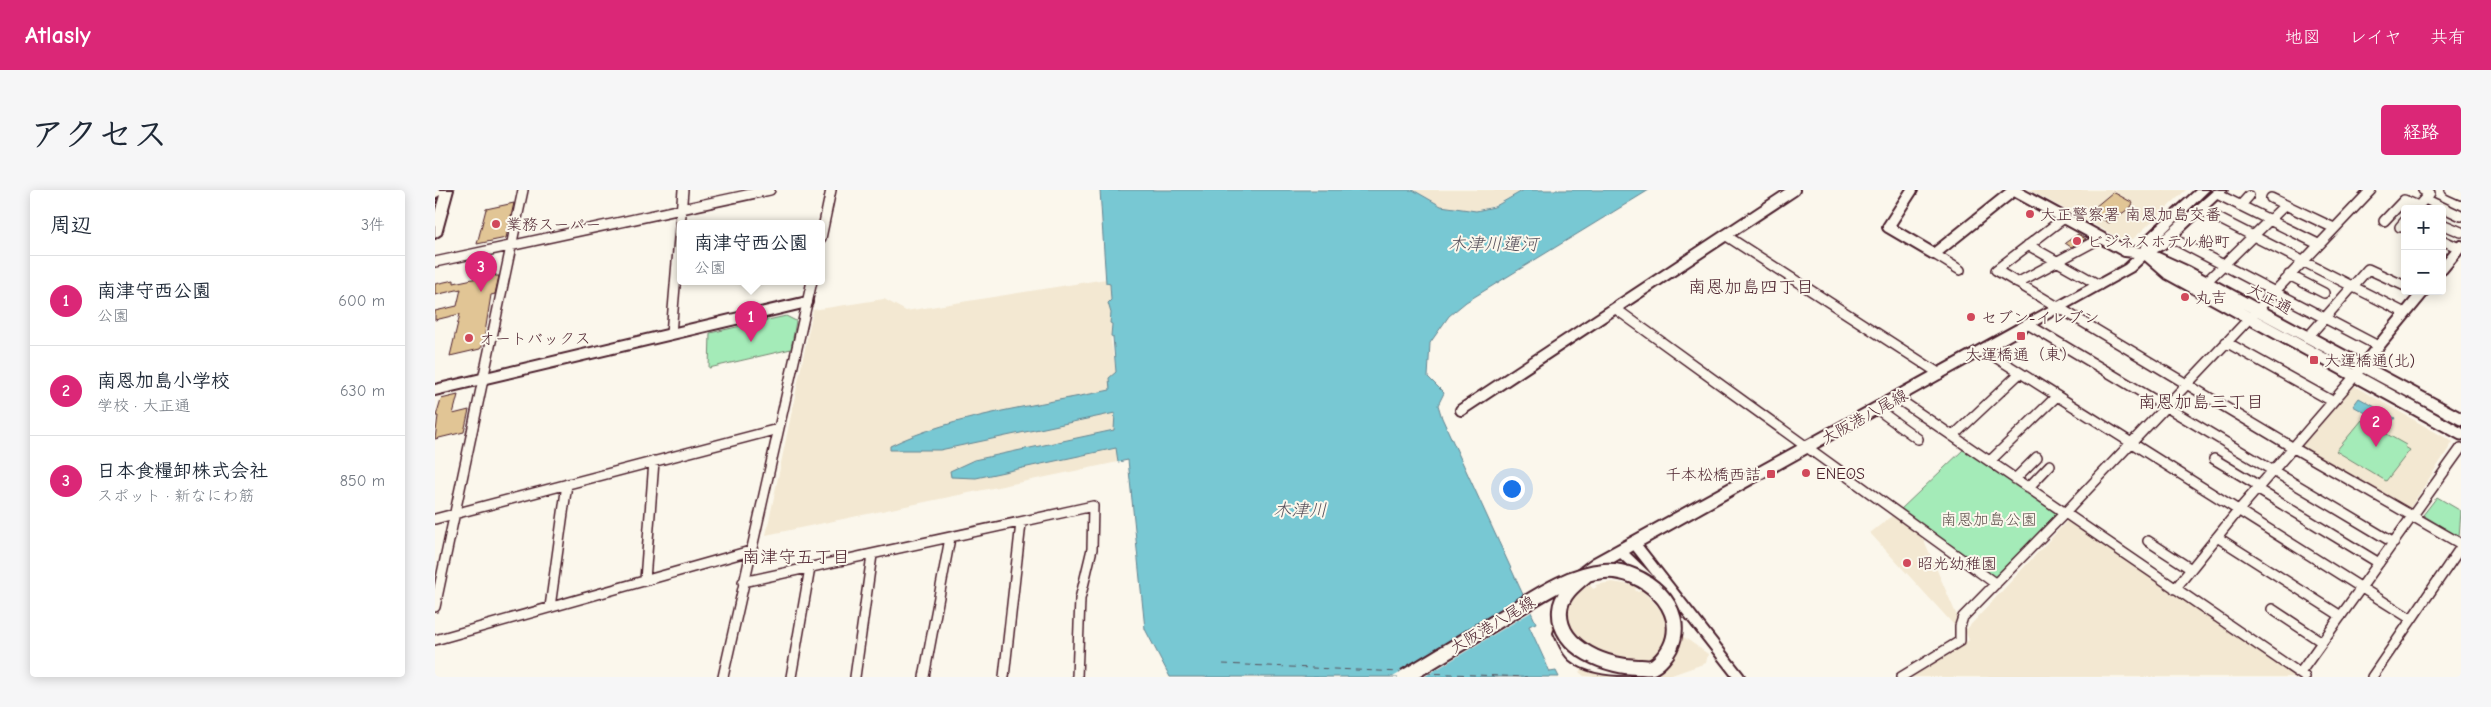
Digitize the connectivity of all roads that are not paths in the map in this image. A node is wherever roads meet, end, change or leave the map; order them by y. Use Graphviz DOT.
graph roads {
  1 [pos="523,190"];
  2 [pos="683,190"];
  3 [pos="770,190"];
  4 [pos="831,190"];
  5 [pos="1794,190"];
  6 [pos="1913,190"];
  7 [pos="2014,190"];
  8 [pos="2203,190"];
  9 [pos="2371,190"];
  10 [pos="2423,190"];
  11 [pos="2450,190"];
  12 [pos="444,191"];
  13 [pos="2219,192"];
  14 [pos="2461,195"];
  15 [pos="2249,196"];
  16 [pos="2271,198"];
  17 [pos="2425,199"];
  18 [pos="2285,205"];
  19 [pos="2413,205"];
  20 [pos="2419,205"];
  21 [pos="2240,206"];
  22 [pos="682,209"];
  23 [pos="2200,209"];
  24 [pos="2461,216"];
  25 [pos="2064,218"];
  26 [pos="681,220"];
  27 [pos="825,220"];
  28 [pos="2269,220"];
  29 [pos="2384,221"];
  30 [pos="2446,226"];
  31 [pos="2334,228"];
  32 [pos="2461,232"];
  33 [pos="435,234"];
  34 [pos="1725,235"];
  35 [pos="2170,236"];
  36 [pos="2254,236"];
  37 [pos="2101,238"];
  38 [pos="2446,242"];
  39 [pos="2028,244"];
  40 [pos="2318,244"];
  41 [pos="511,246"];
  42 [pos="2460,247"];
  43 [pos="2145,253"];
  44 [pos="1934,254"];
  45 [pos="2303,261"];
  46 [pos="435,262"];
  47 [pos="2058,262"];
  48 [pos="2446,264"];
  49 [pos="2225,265"];
  50 [pos="677,266"];
  51 [pos="1960,270"];
  52 [pos="2289,274"];
  53 [pos="2206,282"];
  54 [pos="2017,283"];
  55 [pos="2401,284"];
  56 [pos="811,285"];
  57 [pos="2099,285"];
  58 [pos="2352,286"];
  59 [pos="2274,291"];
  60 [pos="2324,293"];
  61 [pos="2418,295"];
  62 [pos="807,302"];
  63 [pos="2059,308"];
  64 [pos="1616,309"];
  65 [pos="2256,309"];
  66 [pos="2405,314"];
  67 [pos="2248,318"];
  68 [pos="2325,318"];
  69 [pos="2029,325"];
  70 [pos="671,334"];
  71 [pos="2308,337"];
  72 [pos="2225,342"];
  73 [pos="2379,346"];
  74 [pos="1983,350"];
  75 [pos="2362,366"];
  76 [pos="2020,373"];
  77 [pos="1940,374"];
  78 [pos="2355,376"];
  79 [pos="483,379"];
  80 [pos="2187,384"];
  81 [pos="435,390"];
  82 [pos="2057,396"];
  83 [pos="1897,398"];
  84 [pos="2332,401"];
  85 [pos="2166,406"];
  86 [pos="1877,409"];
  87 [pos="1461,410"];
  88 [pos="2461,419"];
  89 [pos="778,429"];
  90 [pos="2461,434"];
  91 [pos="1953,436"];
  92 [pos="1918,439"];
  93 [pos="2130,442"];
  94 [pos="1807,447"];
  95 [pos="2292,447"];
  96 [pos="2461,448"];
  97 [pos="2037,457"];
  98 [pos="2214,459"];
  99 [pos="655,462"];
  100 [pos="1990,462"];
  101 [pos="2050,465"];
  102 [pos="2273,470"];
  103 [pos="2015,479"];
  104 [pos="567,484"];
  105 [pos="2028,488"];
  106 [pos="2258,488"];
  107 [pos="2238,511"];
  108 [pos="2065,513"];
  109 [pos="455,514"];
  110 [pos="2413,516"];
  111 [pos="435,519"];
  112 [pos="1021,523"];
  113 [pos="2217,537"];
  114 [pos="950,538"];
  115 [pos="2147,541"];
  116 [pos="1634,543"];
  117 [pos="2394,543"];
  118 [pos="2461,545"];
  119 [pos="751,551"];
  120 [pos="1620,551"];
  121 [pos="871,555"];
  122 [pos="2379,563"];
  123 [pos="810,568"];
  124 [pos="2191,570"];
  125 [pos="645,580"];
  126 [pos="743,582"];
  127 [pos="1996,584"];
  128 [pos="2175,589"];
  129 [pos="2361,589"];
  130 [pos="435,607"];
  131 [pos="550,607"];
  132 [pos="2272,609"];
  133 [pos="2341,616"];
  134 [pos="2411,619"];
  135 [pos="1701,629"];
  136 [pos="435,640"];
  137 [pos="2322,642"];
  138 [pos="2302,675"];
  139 [pos="723,677"];
  140 [pos="791,677"];
  141 [pos="855,677"];
  142 [pos="924,677"];
  143 [pos="1004,677"];
  144 [pos="1077,677"];
  145 [pos="1405,677"];
  146 [pos="1739,677"];
  147 [pos="1901,677"];
  148 [pos="2372,677"];
  1 -- 41 [label="street"];
  2 -- 22 [label="street"];
  3 -- 22 [label="street"];
  4 -- 27 [label="street"];
  5 -- 34 [label="street"];
  6 -- 44 [label="street"];
  7 -- 25 [label="street"];
  7 -- 44 [label="street"];
  8 -- 43 [label="main road, 大阪港八尾線"];
  9 -- 31 [label="street"];
  10 -- 17 [label="street"];
  11 -- 14 [label="street"];
  12 -- 33 [label="main road"];
  13 -- 21 [label="street"];
  13 -- 23 [label="main road, 大阪港八尾線"];
  15 -- 21 [label="street"];
  16 -- 18 [label="street"];
  17 -- 20 [label="street"];
  17 -- 24 [label="street"];
  18 -- 28 [label="street"];
  18 -- 31 [label="street"];
  19 -- 29 [label="street"];
  21 -- 28 [label="street"];
  22 -- 26 [label="street"];
  22 -- 41 [label="street"];
  23 -- 35 [label="main road, 大阪港八尾線"];
  23 -- 36 [label="street"];
  25 -- 37 [label="street"];
  25 -- 39 [label="street"];
  28 -- 36 [label="street"];
  28 -- 40 [label="street"];
  30 -- 32 [label="street"];
  31 -- 40 [label="street"];
  34 -- 64 [label="street"];
  34 -- 77 [label="street"];
  35 -- 43 [label="main road, 大阪港八尾線"];
  35 -- 49 [label="street"];
  36 -- 45 [label="street"];
  36 -- 49 [label="street"];
  37 -- 43 [label="street"];
  37 -- 47 [label="street"];
  38 -- 42 [label="street"];
  39 -- 47 [label="street"];
  39 -- 54 [label="street"];
  40 -- 45 [label="street"];
  41 -- 46 [label="street"];
  41 -- 79 [label="street"];
  42 -- 48 [label="street"];
  43 -- 53 [label="main road, 大正通"];
  43 -- 57 [label="main road, 大阪港八尾線"];
  43 -- 67 [label="main road, 大正通"];
  44 -- 51 [label="street"];
  45 -- 52 [label="street"];
  45 -- 58 [label="street"];
  47 -- 54 [label="street"];
  47 -- 57 [label="street"];
  49 -- 53 [label="street"];
  49 -- 59 [label="street"];
  50 -- 70 [label="street"];
  52 -- 59 [label="street"];
  52 -- 60 [label="street"];
  53 -- 65 [label="main road, 大正通"];
  54 -- 63 [label="street"];
  55 -- 58 [label="street"];
  56 -- 62 [label="street"];
  57 -- 63 [label="main road, 大阪港八尾線"];
  58 -- 66 [label="street"];
  58 -- 68 [label="street"];
  59 -- 65 [label="street"];
  59 -- 68 [label="street"];
  61 -- 66 [label="street"];
  62 -- 70 [label="street"];
  62 -- 89 [label="street"];
  63 -- 69 [label="main road, 大阪港八尾線"];
  63 -- 80 [label="street"];
  64 -- 87 [label="street"];
  64 -- 94 [label="street"];
  65 -- 67 [label="street"];
  65 -- 71 [label="main road, 大正通"];
  66 -- 73 [label="street"];
  67 -- 72 [label="street"];
  67 -- 78 [label="main road, 大正通"];
  68 -- 71 [label="street"];
  68 -- 73 [label="street"];
  69 -- 74 [label="main road, 大阪港八尾線"];
  69 -- 85 [label="street"];
  70 -- 79 [label="street"];
  71 -- 75 [label="main road, 大正通"];
  72 -- 80 [label="street"];
  72 -- 84 [label="street"];
  73 -- 75 [label="street"];
  74 -- 76 [label="street"];
  74 -- 77 [label="main road, 大阪港八尾線"];
  75 -- 78 [label="street"];
  75 -- 88 [label="main road, 大正通"];
  76 -- 82 [label="street"];
  76 -- 91 [label="street"];
  77 -- 83 [label="main road, 大阪港八尾線"];
  78 -- 84 [label="street"];
  78 -- 90 [label="main road, 大正通"];
  79 -- 81 [label="street"];
  79 -- 109 [label="street"];
  80 -- 85 [label="street"];
  80 -- 95 [label="street"];
  82 -- 93 [label="street"];
  82 -- 100 [label="street"];
  83 -- 86 [label="main road, 大阪港八尾線"];
  83 -- 91 [label="street"];
  84 -- 95 [label="street"];
  85 -- 93 [label="street"];
  85 -- 102 [label="street"];
  86 -- 92 [label="street"];
  86 -- 94 [label="main road, 大阪港八尾線"];
  89 -- 99 [label="street"];
  89 -- 119 [label="street"];
  91 -- 100 [label="street"];
  93 -- 107 [label="street"];
  93 -- 108 [label="street"];
  94 -- 116 [label="main road, 大阪港八尾線"];
  94 -- 127 [label="street"];
  95 -- 102 [label="street"];
  95 -- 110 [label="street"];
  96 -- 110 [label="street"];
  97 -- 103 [label="street"];
  98 -- 106 [label="street"];
  99 -- 104 [label="street"];
  99 -- 125 [label="street"];
  100 -- 103 [label="street"];
  101 -- 105 [label="street"];
  102 -- 106 [label="street"];
  102 -- 117 [label="street"];
  103 -- 105 [label="street"];
  104 -- 109 [label="street"];
  104 -- 131 [label="street"];
  105 -- 108 [label="street"];
  106 -- 107 [label="street"];
  106 -- 122 [label="street"];
  107 -- 113 [label="street"];
  107 -- 129 [label="street"];
  108 -- 127 [label="street"];
  108 -- 128 [label="street"];
  109 -- 111 [label="street"];
  109 -- 130 [label="street"];
  110 -- 117 [label="street"];
  110 -- 118 [label="street"];
  112 -- 114 [label="street"];
  112 -- 143 [label="street"];
  112 -- 144 [label="street"];
  113 -- 124 [label="street"];
  113 -- 133 [label="street"];
  114 -- 121 [label="street"];
  114 -- 142 [label="street"];
  115 -- 124 [label="street"];
  116 -- 120 [label="main road, 大阪港八尾線"];
  116 -- 135 [label="street"];
  117 -- 122 [label="street"];
  118 -- 134 [label="street"];
  119 -- 125 [label="street"];
  119 -- 126 [label="street"];
  120 -- 135 [label="street"];
  120 -- 145 [label="main road, 大阪港八尾線, bridge"];
  121 -- 123 [label="street"];
  121 -- 141 [label="street"];
  122 -- 129 [label="street"];
  123 -- 126 [label="street"];
  123 -- 140 [label="street"];
  124 -- 128 [label="street"];
  125 -- 131 [label="street"];
  126 -- 139 [label="street"];
  127 -- 147 [label="street"];
  128 -- 138 [label="street"];
  129 -- 133 [label="street"];
  129 -- 134 [label="street"];
  131 -- 136 [label="street"];
  132 -- 137 [label="street"];
  133 -- 137 [label="street"];
  134 -- 148 [label="street"];
  135 -- 146 [label="street"];
  137 -- 138 [label="street"];
}
